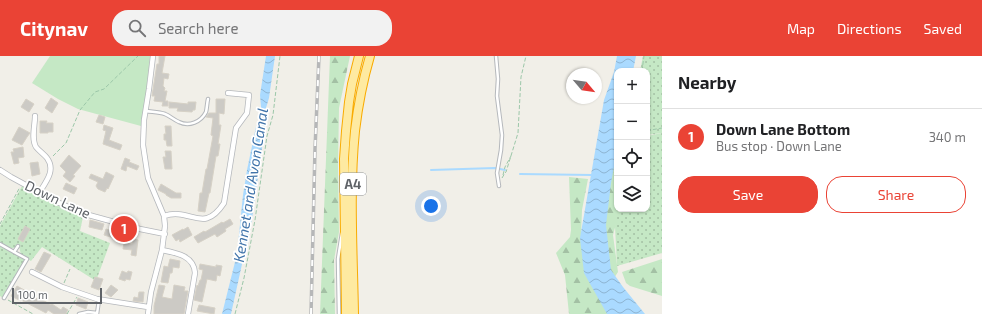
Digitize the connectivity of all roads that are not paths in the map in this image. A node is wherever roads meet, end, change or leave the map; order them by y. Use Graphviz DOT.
graph roads {
  1 [pos="153,56"];
  2 [pos="359,56"];
  3 [pos="370,56"];
  4 [pos="496,56"];
  5 [pos="228,93"];
  6 [pos="208,99"];
  7 [pos="146,110"];
  8 [pos="35,116"];
  9 [pos="0,170"];
  10 [pos="498,186"];
  11 [pos="39,192"];
  12 [pos="164,216"];
  13 [pos="345,219"];
  14 [pos="164,234"];
  15 [pos="0,244"];
  16 [pos="18,246"];
  17 [pos="162,250"];
  18 [pos="14,252"];
  19 [pos="32,272"];
  20 [pos="4,298"];
  21 [pos="99,299"];
  22 [pos="148,307"];
  23 [pos="79,314"];
  24 [pos="97,314"];
  25 [pos="148,314"];
  26 [pos="188,314"];
  27 [pos="339,314"];
  28 [pos="346,314"];
  29 [pos="354,314"];
  1 -- 7 [label="street"];
  2 -- 13 [label="highway, A4"];
  3 -- 29 [label="highway, A4"];
  4 -- 10 [label="lane"];
  5 -- 12 [label="street"];
  6 -- 7 [label="lane"];
  7 -- 12 [label="street"];
  8 -- 11 [label="street"];
  9 -- 11 [label="street, Down Lane"];
  11 -- 14 [label="street, Down Lane"];
  12 -- 14 [label="street"];
  13 -- 27 [label="lane"];
  13 -- 28 [label="highway, A4"];
  14 -- 17 [label="street"];
  15 -- 18 [label="lane"];
  16 -- 18 [label="lane"];
  17 -- 22 [label="street"];
  17 -- 26 [label="street"];
  18 -- 20 [label="lane"];
  19 -- 21 [label="street"];
  21 -- 22 [label="street"];
  21 -- 24 [label="lane"];
  22 -- 25 [label="street"];
  23 -- 24 [label="lane"];
}
